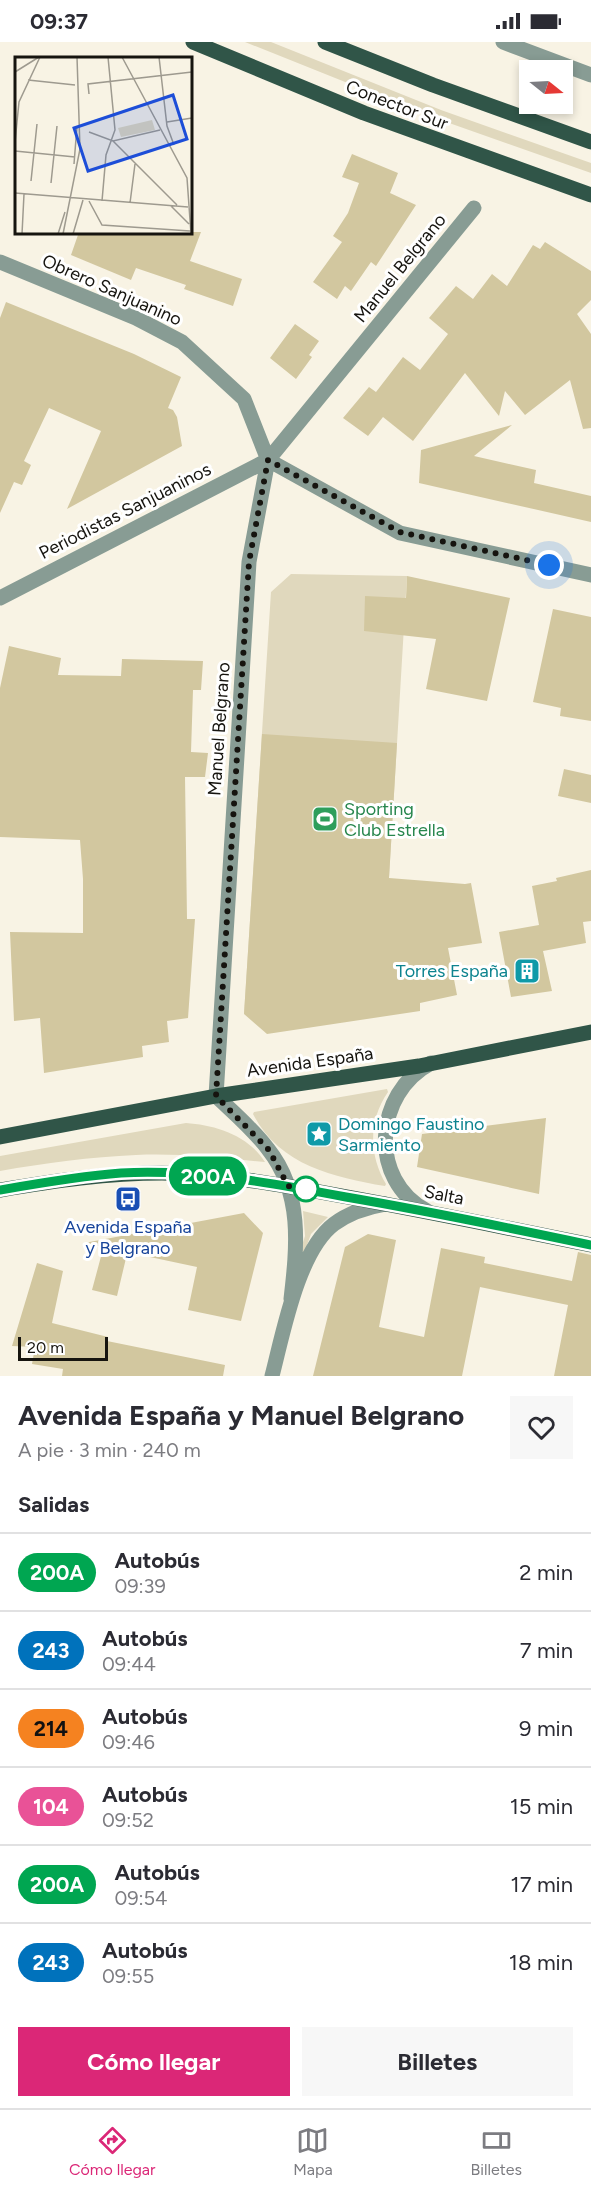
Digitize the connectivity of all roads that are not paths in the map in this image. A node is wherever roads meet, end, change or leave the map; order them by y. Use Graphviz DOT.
graph roads {
  1 [pos="193,42"];
  2 [pos="325,42"];
  3 [pos="503,42"];
  4 [pos="591,75"];
  5 [pos="591,142"];
  6 [pos="591,195"];
  7 [pos="474,208"];
  8 [pos="0,262"];
  9 [pos="268,460"];
  10 [pos="591,575"];
  11 [pos="0,598"];
  12 [pos="591,1032"];
  13 [pos="431,1063"];
  14 [pos="216,1096"];
  15 [pos="0,1137"];
  16 [pos="288,1186"];
  17 [pos="0,1190"];
  18 [pos="385,1204"];
  19 [pos="427,1211"];
  20 [pos="591,1245"];
  21 [pos="291,1299"];
  22 [pos="272,1376"];
  1 -- 6 [label="main road, Conector Sur"];
  2 -- 5 [label="main road, Conector Sur"];
  3 -- 4 [label="street"];
  7 -- 9 [label="street, Manuel Belgrano"];
  8 -- 9 [label="street, Obrero Sanjuanino"];
  9 -- 10 [label="street"];
  9 -- 11 [label="street, Periodistas Sanjuaninos"];
  9 -- 14 [label="street, Manuel Belgrano"];
  12 -- 13 [label="main road, Avenida España"];
  13 -- 14 [label="main road, Avenida España"];
  13 -- 19 [label="street"];
  14 -- 15 [label="main road, Avenida España"];
  14 -- 16 [label="street"];
  16 -- 17 [label="main road"];
  16 -- 18 [label="main road, Salta"];
  16 -- 21 [label="street"];
  18 -- 19 [label="main road, Salta"];
  18 -- 21 [label="street"];
  19 -- 20 [label="main road, Salta"];
  21 -- 22 [label="street"];
}
